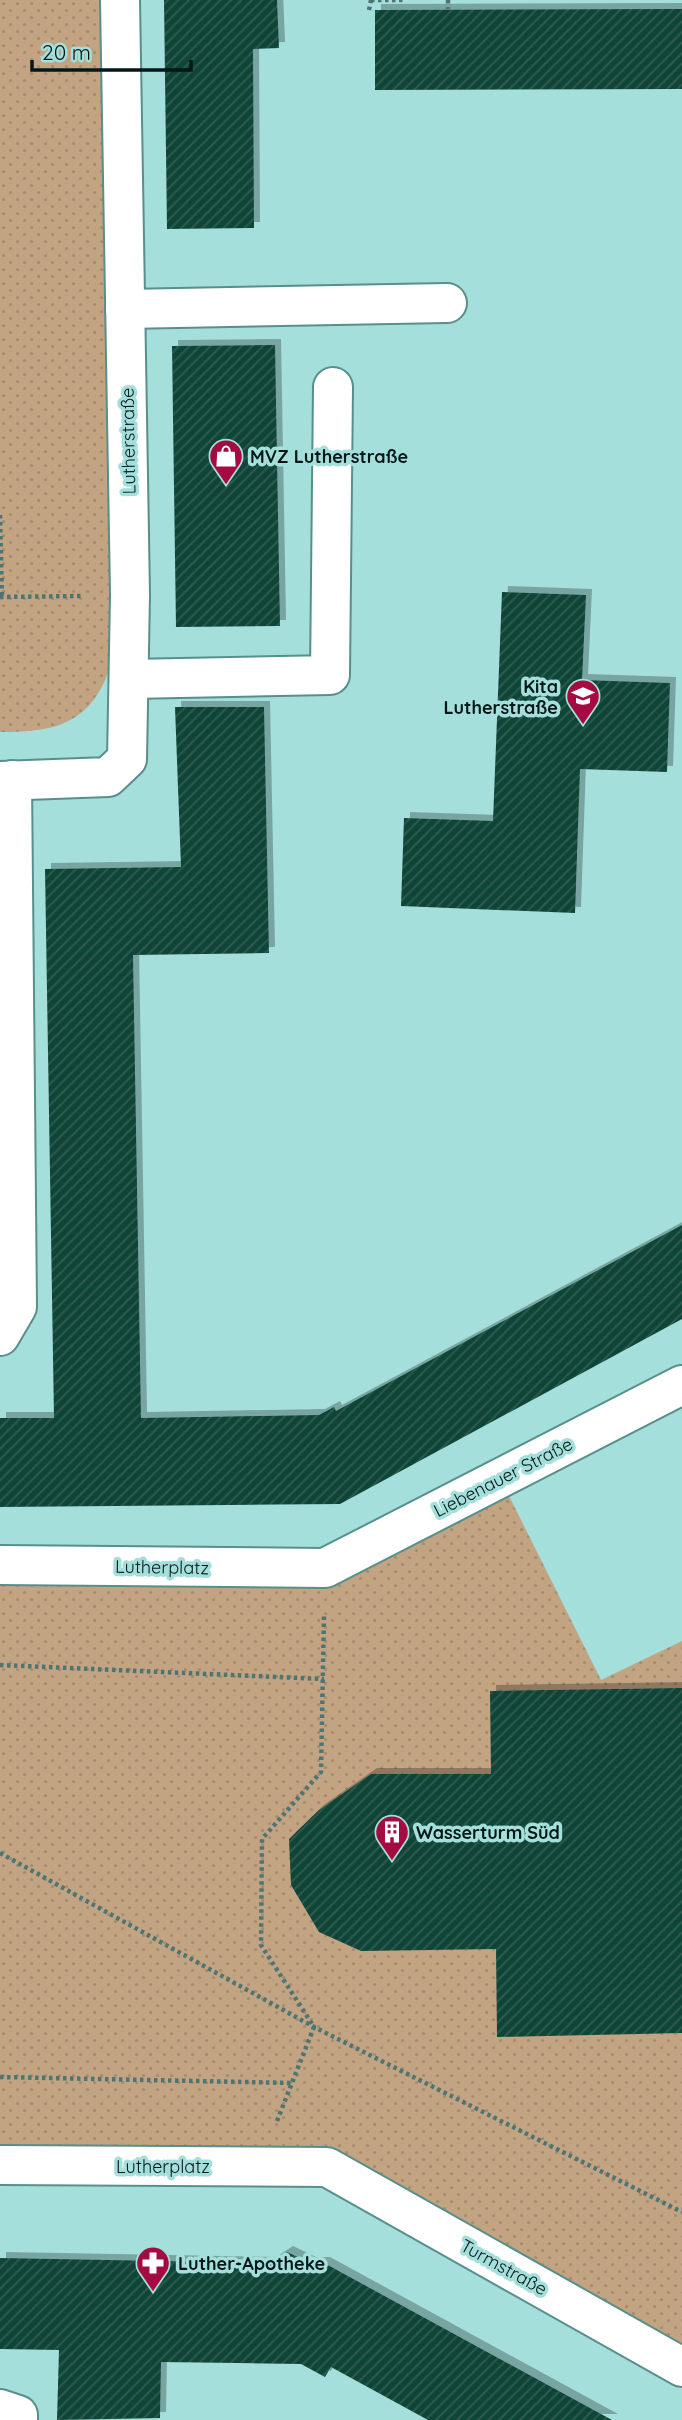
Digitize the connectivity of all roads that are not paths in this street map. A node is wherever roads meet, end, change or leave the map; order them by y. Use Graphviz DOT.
graph roads {
  1 [pos="120,0"];
  2 [pos="447,303"];
  3 [pos="125,309"];
  4 [pos="333,387"];
  5 [pos="131,679"];
  6 [pos="6,780"];
  7 [pos="8,1322"];
  8 [pos="682,1385"];
  9 [pos="0,1565"];
  10 [pos="325,1568"];
  11 [pos="0,2165"];
  12 [pos="327,2167"];
  13 [pos="682,2367"];
  14 [pos="0,2409"];
  15 [pos="18,2420"];
  1 -- 3 [label="street, Lutherstraße"];
  2 -- 3 [label="street"];
  3 -- 5 [label="street, Lutherstraße"];
  4 -- 5 [label="street"];
  5 -- 6 [label="street, Lutherstraße"];
  6 -- 7 [label="street, Lutherstraße"];
  8 -- 10 [label="street, Liebenauer Straße"];
  9 -- 10 [label="street, Lutherplatz"];
  11 -- 12 [label="street, Lutherplatz"];
  12 -- 13 [label="street, Turmstraße"];
  14 -- 15 [label="street"];
}
